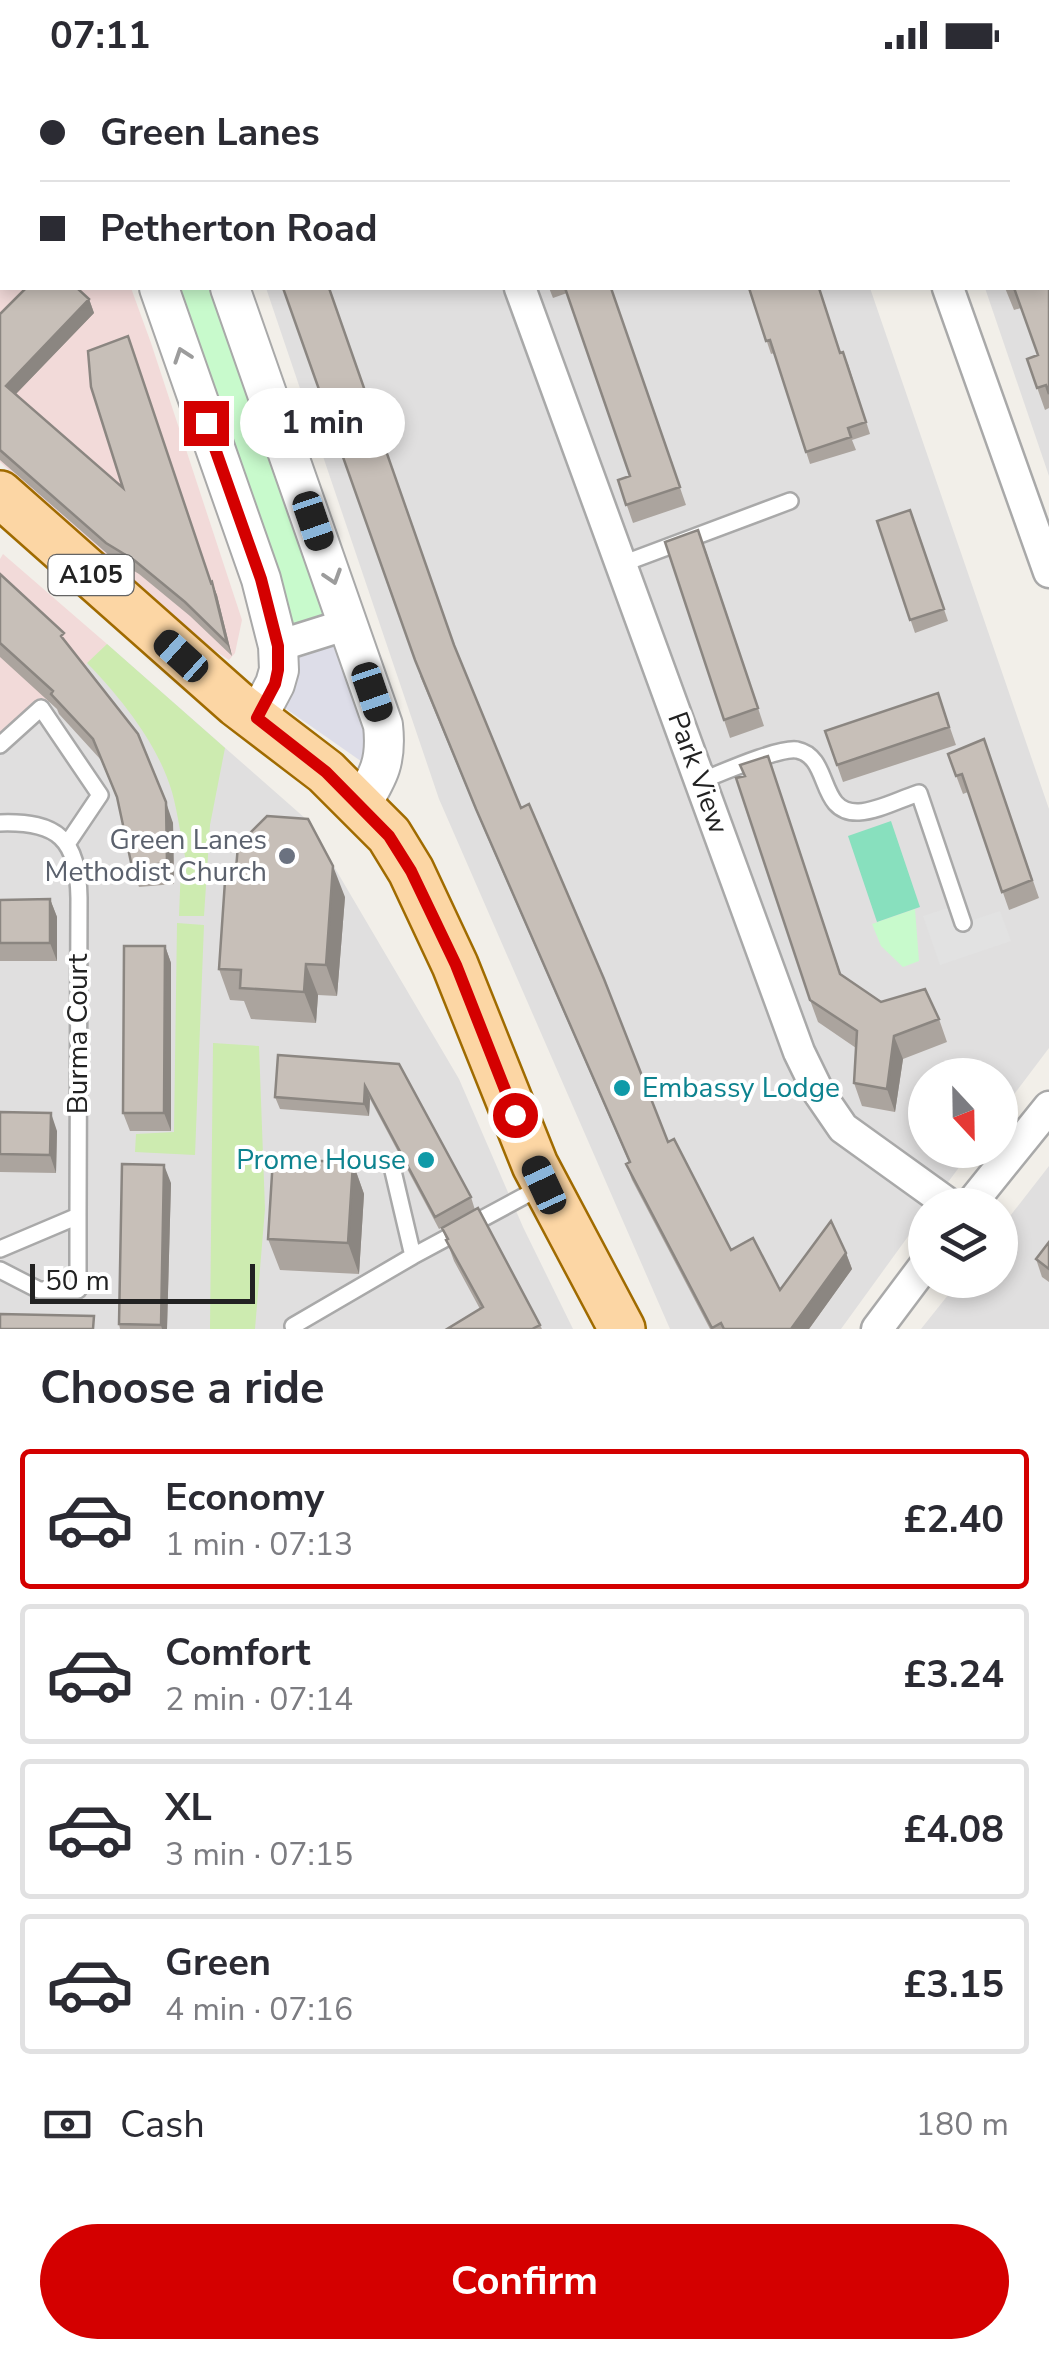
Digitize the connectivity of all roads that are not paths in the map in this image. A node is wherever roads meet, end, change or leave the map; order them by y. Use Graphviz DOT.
graph roads {
  1 [pos="160,290"];
  2 [pos="231,290"];
  3 [pos="521,290"];
  4 [pos="949,290"];
  5 [pos="1,498"];
  6 [pos="790,502"];
  7 [pos="622,564"];
  8 [pos="1049,572"];
  9 [pos="348,624"];
  10 [pos="278,646"];
  11 [pos="257,718"];
  12 [pos="0,745"];
  13 [pos="700,780"];
  14 [pos="361,806"];
  15 [pos="0,822"];
  16 [pos="67,844"];
  17 [pos="963,923"];
  18 [pos="1049,1107"];
  19 [pos="394,1171"];
  20 [pos="544,1185"];
  21 [pos="927,1188"];
  22 [pos="984,1188"];
  23 [pos="78,1216"];
  24 [pos="0,1249"];
  25 [pos="413,1256"];
  26 [pos="0,1270"];
  27 [pos="908,1288"];
  28 [pos="293,1326"];
  29 [pos="622,1329"];
  30 [pos="877,1329"];
  10 -- 1 [label="street, one-way"];
  2 -- 9 [label="street, one-way"];
  3 -- 7 [label="street, Park View"];
  4 -- 8 [label="street"];
  5 -- 11 [label="main road, A105"];
  6 -- 7 [label="lane"];
  7 -- 13 [label="street, Park View"];
  9 -- 10 [label="street"];
  9 -- 14 [label="street"];
  10 -- 11 [label="street"];
  11 -- 14 [label="main road, A105"];
  12 -- 16 [label="lane"];
  13 -- 17 [label="lane"];
  13 -- 21 [label="street, Park View"];
  14 -- 20 [label="main road, A105"];
  15 -- 16 [label="lane"];
  16 -- 23 [label="lane, Burma Court"];
  18 -- 22 [label="street"];
  19 -- 25 [label="lane"];
  20 -- 25 [label="lane"];
  20 -- 29 [label="main road, A105"];
  23 -- 24 [label="lane"];
  23 -- 26 [label="lane, Burma Court"];
  25 -- 28 [label="lane"];
  27 -- 30 [label="street"];
}
